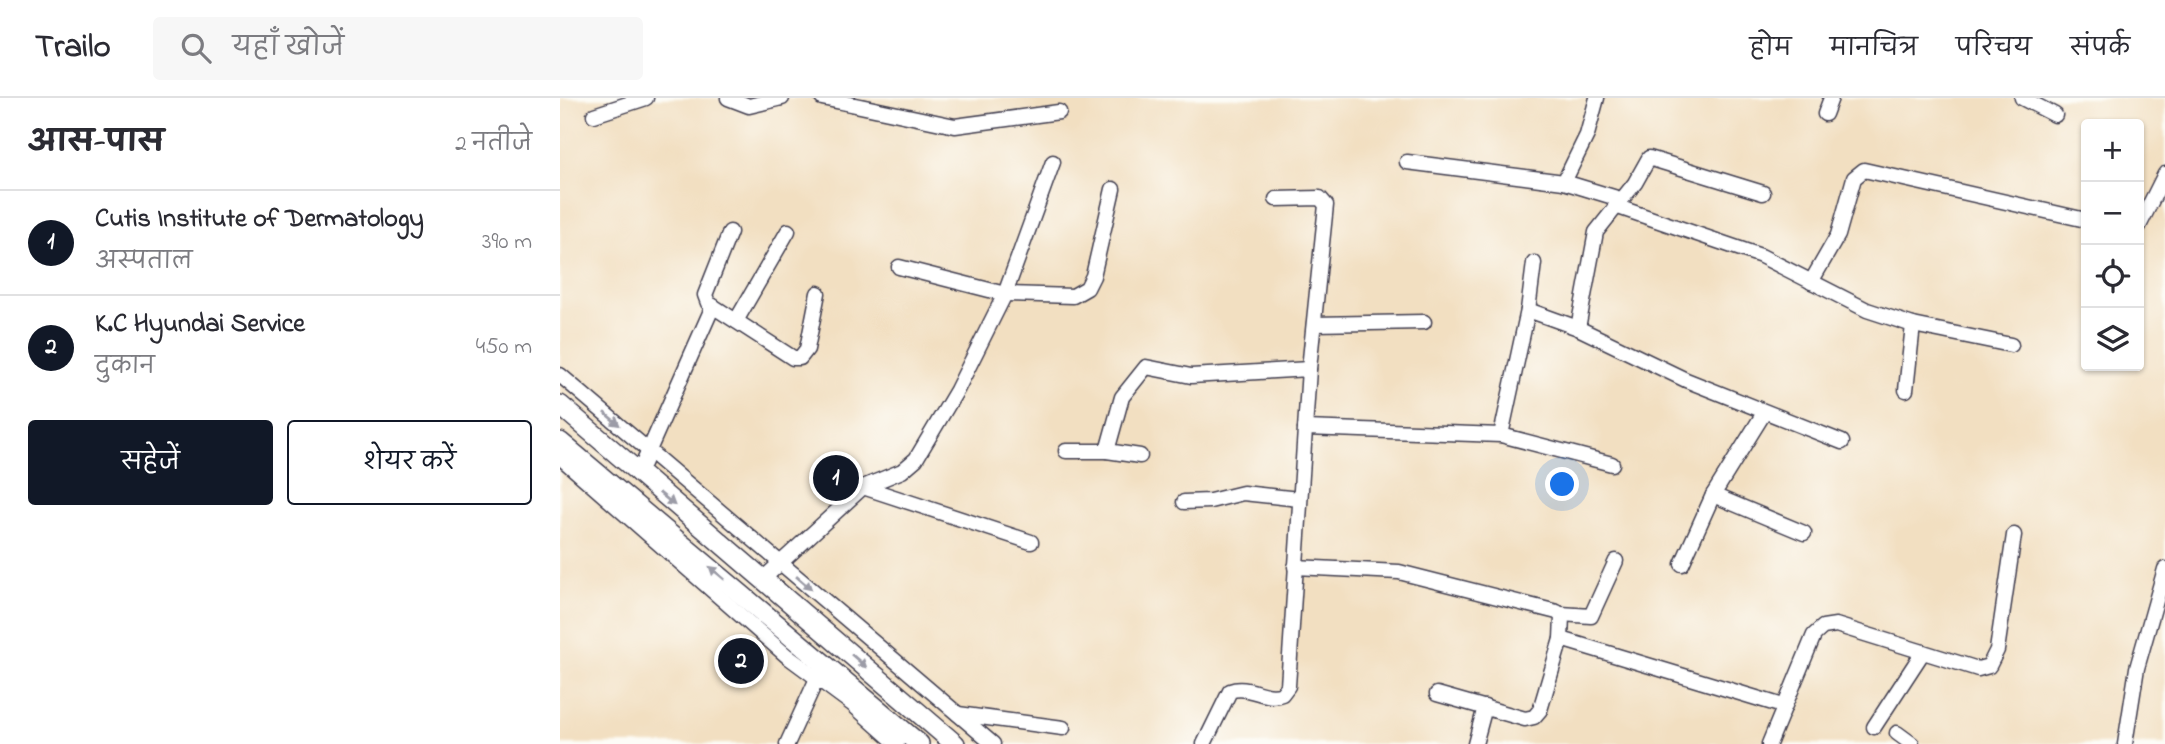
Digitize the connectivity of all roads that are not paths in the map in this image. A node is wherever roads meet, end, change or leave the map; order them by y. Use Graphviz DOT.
graph roads {
  1 [pos="646,98"];
  2 [pos="728,98"];
  3 [pos="782,98"];
  4 [pos="822,98"];
  5 [pos="1597,98"];
  6 [pos="1831,98"];
  7 [pos="2022,98"];
  8 [pos="1059,112"];
  9 [pos="1825,114"];
  10 [pos="594,115"];
  11 [pos="2055,115"];
  12 [pos="1053,162"];
  13 [pos="1407,162"];
  14 [pos="2165,174"];
  15 [pos="1564,183"];
  16 [pos="1113,189"];
  17 [pos="1763,193"];
  18 [pos="1276,199"];
  19 [pos="1618,203"];
  20 [pos="2144,216"];
  21 [pos="2081,219"];
  22 [pos="788,231"];
  23 [pos="730,232"];
  24 [pos="1534,263"];
  25 [pos="899,267"];
  26 [pos="1811,282"];
  27 [pos="818,293"];
  28 [pos="1005,294"];
  29 [pos="713,306"];
  30 [pos="1528,310"];
  31 [pos="736,321"];
  32 [pos="1424,322"];
  33 [pos="1314,324"];
  34 [pos="1913,325"];
  35 [pos="1578,328"];
  36 [pos="2011,345"];
  37 [pos="1309,369"];
  38 [pos="560,375"];
  39 [pos="1906,390"];
  40 [pos="560,405"];
  41 [pos="1764,413"];
  42 [pos="1305,428"];
  43 [pos="1501,435"];
  44 [pos="560,442"];
  45 [pos="1842,442"];
  46 [pos="650,451"];
  47 [pos="1066,451"];
  48 [pos="1107,451"];
  49 [pos="1140,456"];
  50 [pos="560,457"];
  51 [pos="1612,464"];
  52 [pos="638,475"];
  53 [pos="863,486"];
  54 [pos="1713,495"];
  55 [pos="1300,499"];
  56 [pos="1184,502"];
  57 [pos="1804,533"];
  58 [pos="2014,535"];
  59 [pos="1031,542"];
  60 [pos="1616,561"];
  61 [pos="781,563"];
  62 [pos="1682,564"];
  63 [pos="1295,567"];
  64 [pos="2165,569"];
  65 [pos="764,578"];
  66 [pos="2160,604"];
  67 [pos="1561,614"];
  68 [pos="1560,639"];
  69 [pos="1923,652"];
  70 [pos="821,671"];
  71 [pos="1437,694"];
  72 [pos="1783,706"];
  73 [pos="1485,707"];
  74 [pos="958,714"];
  75 [pos="1063,727"];
  76 [pos="1874,727"];
  77 [pos="1898,733"];
  78 [pos="787,744"];
  79 [pos="897,744"];
  80 [pos="919,744"];
  81 [pos="955,744"];
  82 [pos="993,744"];
  83 [pos="1204,744"];
  84 [pos="1475,744"];
  85 [pos="1769,744"];
  86 [pos="1912,744"];
  87 [pos="2125,744"];
  1 -- 10 [label="street"];
  2 -- 3 [label="street"];
  4 -- 8 [label="street"];
  5 -- 15 [label="street"];
  6 -- 9 [label="street"];
  7 -- 11 [label="street"];
  12 -- 28 [label="street"];
  13 -- 15 [label="street"];
  14 -- 20 [label="street"];
  15 -- 19 [label="street"];
  16 -- 28 [label="street"];
  17 -- 19 [label="street"];
  18 -- 33 [label="street"];
  19 -- 26 [label="street"];
  19 -- 35 [label="street"];
  21 -- 26 [label="street"];
  22 -- 31 [label="street"];
  23 -- 29 [label="street"];
  24 -- 30 [label="street"];
  25 -- 28 [label="street"];
  26 -- 34 [label="street"];
  27 -- 31 [label="street"];
  28 -- 53 [label="street"];
  29 -- 31 [label="street"];
  29 -- 46 [label="street"];
  30 -- 35 [label="street"];
  30 -- 43 [label="street"];
  32 -- 33 [label="street"];
  33 -- 37 [label="street"];
  34 -- 36 [label="street"];
  34 -- 39 [label="street"];
  35 -- 41 [label="street"];
  37 -- 42 [label="street"];
  37 -- 48 [label="street"];
  38 -- 46 [label="street, one-way"];
  40 -- 52 [label="highway"];
  41 -- 45 [label="street"];
  41 -- 54 [label="street"];
  42 -- 43 [label="street"];
  42 -- 55 [label="street"];
  43 -- 51 [label="street"];
  70 -- 44 [label="highway, one-way"];
  46 -- 52 [label="street"];
  46 -- 61 [label="street"];
  47 -- 48 [label="street"];
  48 -- 49 [label="street"];
  50 -- 70 [label="street"];
  52 -- 65 [label="highway, one-way"];
  53 -- 59 [label="street"];
  53 -- 61 [label="street"];
  54 -- 57 [label="street"];
  54 -- 62 [label="street"];
  55 -- 56 [label="street"];
  55 -- 63 [label="street"];
  58 -- 69 [label="street"];
  60 -- 67 [label="street"];
  61 -- 65 [label="street"];
  61 -- 74 [label="street, one-way"];
  63 -- 67 [label="street"];
  63 -- 83 [label="street"];
  64 -- 66 [label="street"];
  65 -- 81 [label="highway, one-way"];
  66 -- 87 [label="street"];
  67 -- 68 [label="street"];
  68 -- 72 [label="street"];
  68 -- 73 [label="street"];
  69 -- 72 [label="street"];
  69 -- 76 [label="street"];
  70 -- 78 [label="street"];
  70 -- 79 [label="street"];
  70 -- 80 [label="highway"];
  71 -- 73 [label="street"];
  72 -- 85 [label="street"];
  73 -- 84 [label="street"];
  74 -- 75 [label="street"];
  74 -- 82 [label="street"];
  77 -- 86 [label="street"];
}
